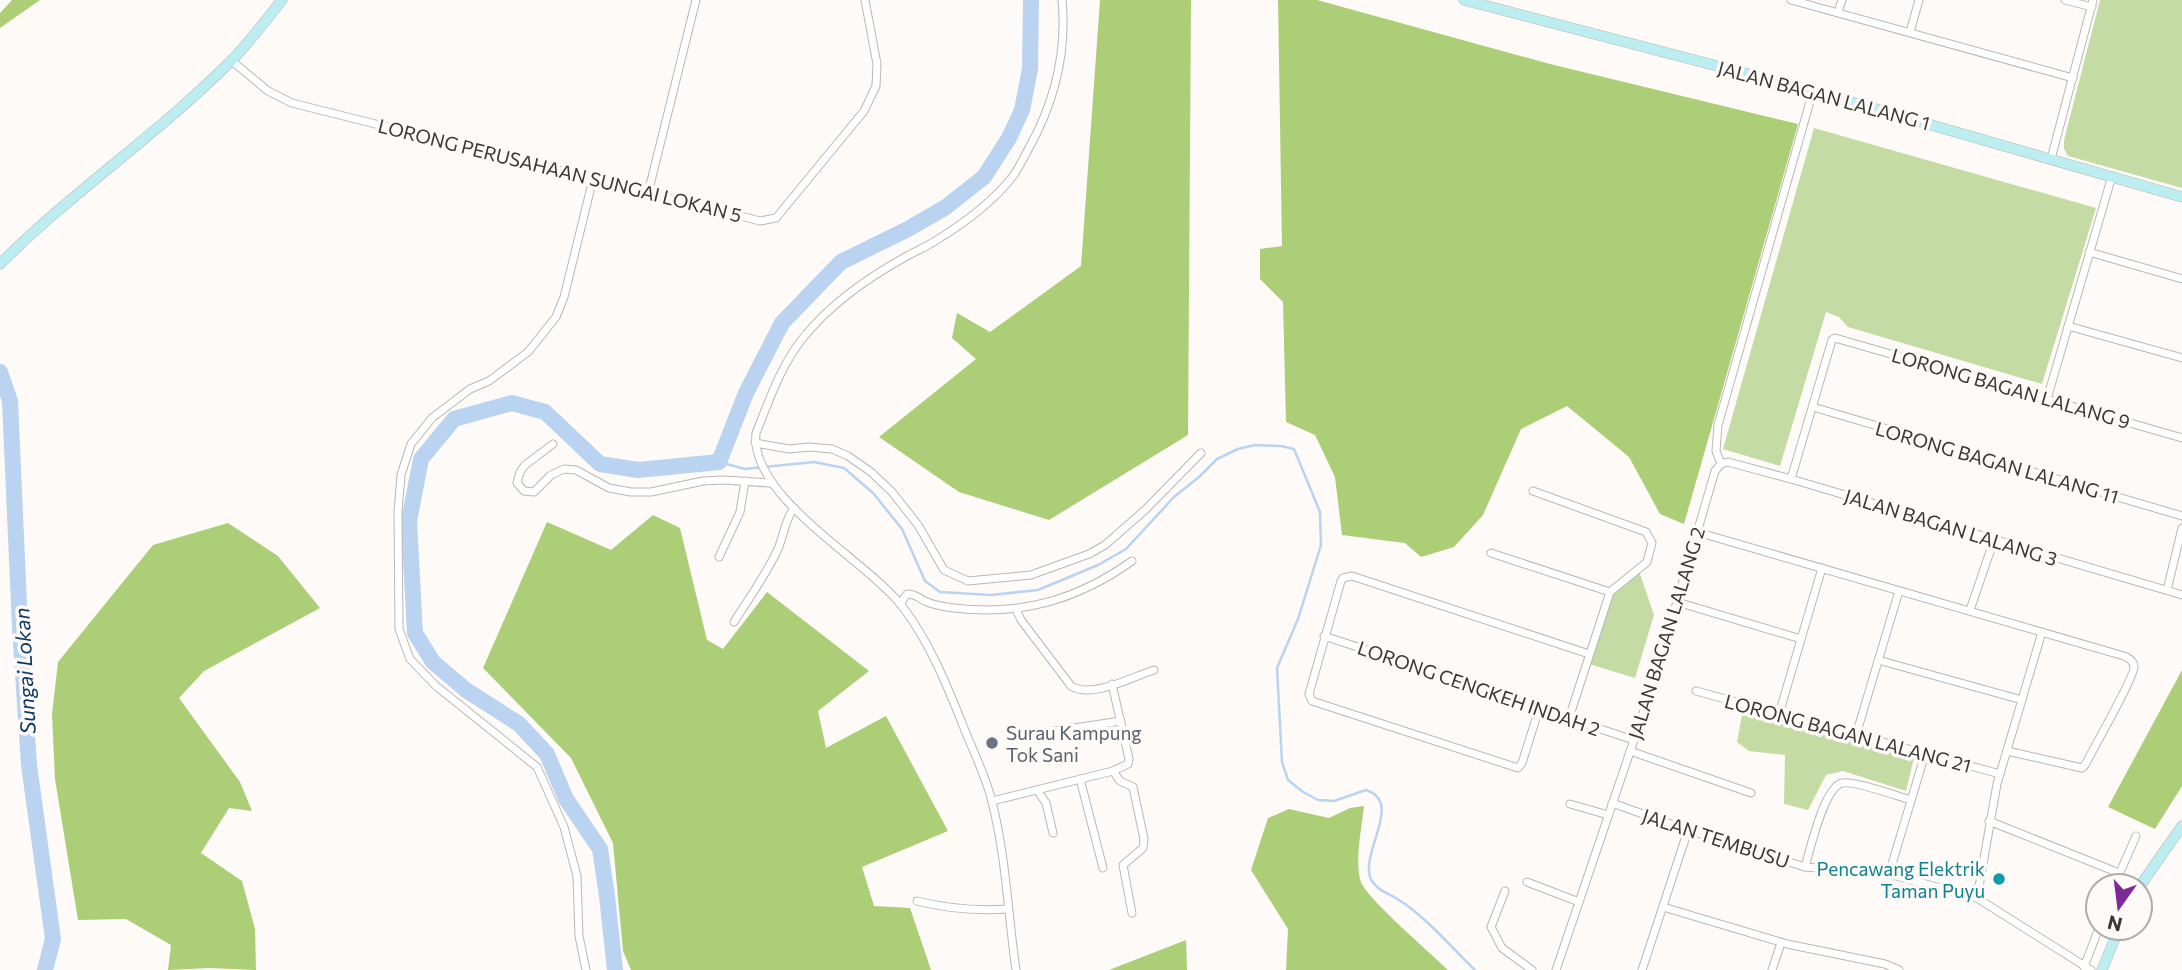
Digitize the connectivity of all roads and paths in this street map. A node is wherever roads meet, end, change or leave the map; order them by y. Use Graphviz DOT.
graph roads {
  1 [pos="282,0"];
  2 [pos="696,0"];
  3 [pos="865,0"];
  4 [pos="1062,0"];
  5 [pos="1464,0"];
  6 [pos="1791,0"];
  7 [pos="1842,0"];
  8 [pos="1919,0"];
  9 [pos="2065,0"];
  10 [pos="2093,4"];
  11 [pos="1838,12"];
  12 [pos="1910,32"];
  13 [pos="232,61"];
  14 [pos="2073,78"];
  15 [pos="1813,91"];
  16 [pos="2051,159"];
  17 [pos="2112,176"];
  18 [pos="593,179"];
  19 [pos="648,193"];
  20 [pos="2182,197"];
  21 [pos="2089,252"];
  22 [pos="0,264"];
  23 [pos="2182,279"];
  24 [pos="2068,326"];
  25 [pos="2182,358"];
  26 [pos="2048,400"];
  27 [pos="1813,407"];
  28 [pos="2182,438"];
  29 [pos="755,443"];
  30 [pos="553,444"];
  31 [pos="1202,453"];
  32 [pos="1721,464"];
  33 [pos="1791,479"];
  34 [pos="745,481"];
  35 [pos="769,481"];
  36 [pos="1534,491"];
  37 [pos="794,508"];
  38 [pos="2182,516"];
  39 [pos="2182,528"];
  40 [pos="1697,532"];
  41 [pos="1994,540"];
  42 [pos="1491,553"];
  43 [pos="719,557"];
  44 [pos="1132,561"];
  45 [pos="1822,568"];
  46 [pos="2167,590"];
  47 [pos="1899,591"];
  48 [pos="1610,592"];
  49 [pos="2182,595"];
  50 [pos="1677,602"];
  51 [pos="900,604"];
  52 [pos="1016,609"];
  53 [pos="1970,610"];
  54 [pos="734,622"];
  55 [pos="2042,632"];
  56 [pos="1324,636"];
  57 [pos="1801,639"];
  58 [pos="1589,654"];
  59 [pos="1878,660"];
  60 [pos="1154,670"];
  61 [pos="1112,684"];
  62 [pos="1696,691"];
  63 [pos="2022,700"];
  64 [pos="1539,709"];
  65 [pos="1779,714"];
  66 [pos="1569,718"];
  67 [pos="1121,721"];
  68 [pos="1856,735"];
  69 [pos="1027,736"];
  70 [pos="1634,740"];
  71 [pos="1630,751"];
  72 [pos="2007,751"];
  73 [pos="1924,754"];
  74 [pos="1112,771"];
  75 [pos="2000,774"];
  76 [pos="1080,779"];
  77 [pos="1037,790"];
  78 [pos="1751,793"];
  79 [pos="1911,800"];
  80 [pos="992,801"];
  81 [pos="1612,803"];
  82 [pos="1570,804"];
  83 [pos="1608,815"];
  84 [pos="1989,821"];
  85 [pos="2182,826"];
  86 [pos="1688,830"];
  87 [pos="1053,833"];
  88 [pos="2136,836"];
  89 [pos="1805,867"];
  90 [pos="1103,868"];
  91 [pos="2116,872"];
  92 [pos="2119,872"];
  93 [pos="2150,872"];
  94 [pos="1889,874"];
  95 [pos="1527,882"];
  96 [pos="1504,891"];
  97 [pos="1977,898"];
  98 [pos="918,901"];
  99 [pos="1579,901"];
  100 [pos="1663,907"];
  101 [pos="1007,909"];
  102 [pos="1132,913"];
  103 [pos="2095,942"];
  104 [pos="2113,942"];
  105 [pos="1781,943"];
  106 [pos="2087,968"];
  107 [pos="586,970"];
  108 [pos="1016,970"];
  109 [pos="1532,970"];
  110 [pos="1556,970"];
  111 [pos="1642,970"];
  112 [pos="1772,970"];
  113 [pos="1899,970"];
  114 [pos="2102,970"];
  1 -- 13 [label="main road"];
  2 -- 19 [label="street"];
  3 -- 19 [label="street, LORONG PERUSAHAAN SUNGAI LOKAN 5"];
  4 -- 29 [label="street"];
  5 -- 15 [label="main road, JALAN BAGAN LALANG 1"];
  6 -- 11 [label="street"];
  7 -- 11 [label="street"];
  8 -- 12 [label="street"];
  9 -- 10 [label="street"];
  10 -- 14 [label="street"];
  11 -- 12 [label="street"];
  12 -- 14 [label="street"];
  13 -- 18 [label="street, LORONG PERUSAHAAN SUNGAI LOKAN 5"];
  13 -- 22 [label="main road"];
  14 -- 16 [label="street"];
  15 -- 16 [label="main road, JALAN BAGAN LALANG 1"];
  15 -- 32 [label="street"];
  16 -- 17 [label="main road, JALAN BAGAN LALANG 1"];
  17 -- 20 [label="main road, JALAN BAGAN LALANG 1"];
  17 -- 21 [label="street"];
  18 -- 19 [label="street, LORONG PERUSAHAAN SUNGAI LOKAN 5"];
  18 -- 107 [label="street"];
  21 -- 23 [label="street"];
  21 -- 24 [label="street"];
  24 -- 25 [label="street"];
  24 -- 26 [label="street"];
  26 -- 27 [label="street, LORONG BAGAN LALANG 9"];
  26 -- 28 [label="street, LORONG BAGAN LALANG 9"];
  27 -- 33 [label="street"];
  27 -- 38 [label="street, LORONG BAGAN LALANG 11"];
  29 -- 31 [label="street"];
  29 -- 35 [label="street"];
  30 -- 34 [label="street"];
  32 -- 33 [label="street, JALAN BAGAN LALANG 3"];
  32 -- 40 [label="street, JALAN BAGAN LALANG 2"];
  33 -- 41 [label="street, JALAN BAGAN LALANG 3"];
  34 -- 35 [label="street"];
  34 -- 43 [label="street"];
  35 -- 37 [label="street"];
  36 -- 48 [label="street"];
  37 -- 51 [label="street"];
  37 -- 54 [label="street"];
  39 -- 46 [label="street"];
  40 -- 45 [label="street"];
  40 -- 50 [label="street, JALAN BAGAN LALANG 2"];
  41 -- 46 [label="street, JALAN BAGAN LALANG 3"];
  41 -- 53 [label="street"];
  42 -- 48 [label="street"];
  44 -- 52 [label="street"];
  45 -- 47 [label="street"];
  45 -- 57 [label="street"];
  46 -- 49 [label="street, JALAN BAGAN LALANG 3"];
  47 -- 53 [label="street"];
  47 -- 59 [label="street"];
  48 -- 58 [label="street"];
  50 -- 57 [label="street"];
  50 -- 70 [label="street, JALAN BAGAN LALANG 2"];
  51 -- 52 [label="street"];
  51 -- 80 [label="street"];
  52 -- 61 [label="street"];
  53 -- 55 [label="street"];
  55 -- 63 [label="street"];
  55 -- 72 [label="street"];
  56 -- 58 [label="street"];
  56 -- 64 [label="street, LORONG CENGKEH INDAH 2"];
  56 -- 64 [label="street"];
  57 -- 65 [label="street"];
  58 -- 66 [label="street"];
  59 -- 63 [label="street"];
  59 -- 68 [label="street"];
  60 -- 61 [label="street"];
  61 -- 67 [label="street"];
  62 -- 65 [label="street, LORONG BAGAN LALANG 21"];
  63 -- 72 [label="street"];
  64 -- 66 [label="street, LORONG CENGKEH INDAH 2"];
  65 -- 68 [label="street, LORONG BAGAN LALANG 21"];
  66 -- 70 [label="street, LORONG CENGKEH INDAH 2"];
  67 -- 69 [label="street"];
  67 -- 74 [label="street"];
  68 -- 73 [label="street, LORONG BAGAN LALANG 21"];
  70 -- 71 [label="street, JALAN BAGAN LALANG 2"];
  71 -- 78 [label="street"];
  71 -- 81 [label="street, JALAN BAGAN LALANG 2"];
  72 -- 75 [label="street"];
  73 -- 75 [label="street, LORONG BAGAN LALANG 21"];
  73 -- 79 [label="street"];
  74 -- 76 [label="street"];
  74 -- 102 [label="street"];
  75 -- 84 [label="street"];
  76 -- 77 [label="street"];
  76 -- 90 [label="street"];
  77 -- 80 [label="street"];
  77 -- 87 [label="street"];
  79 -- 89 [label="street"];
  79 -- 94 [label="street"];
  80 -- 101 [label="street"];
  81 -- 83 [label="street, JALAN BAGAN LALANG 2"];
  81 -- 86 [label="street, JALAN TEMBUSU"];
  82 -- 83 [label="street"];
  83 -- 99 [label="street, JALAN BAGAN LALANG 2"];
  84 -- 91 [label="street"];
  84 -- 97 [label="street"];
  85 -- 93 [label="main road"];
  86 -- 89 [label="street, JALAN TEMBUSU"];
  86 -- 100 [label="street"];
  88 -- 92 [label="street"];
  89 -- 94 [label="street, JALAN TEMBUSU"];
  94 -- 97 [label="street, JALAN TEMBUSU"];
  95 -- 99 [label="street"];
  96 -- 109 [label="street"];
  97 -- 106 [label="street, JALAN TEMBUSU"];
  98 -- 101 [label="street"];
  99 -- 110 [label="street, JALAN BAGAN LALANG 2"];
  100 -- 105 [label="street"];
  100 -- 111 [label="street"];
  101 -- 108 [label="street"];
  103 -- 106 [label="street"];
  104 -- 114 [label="main road"];
  105 -- 112 [label="street"];
  105 -- 113 [label="street"];
}
